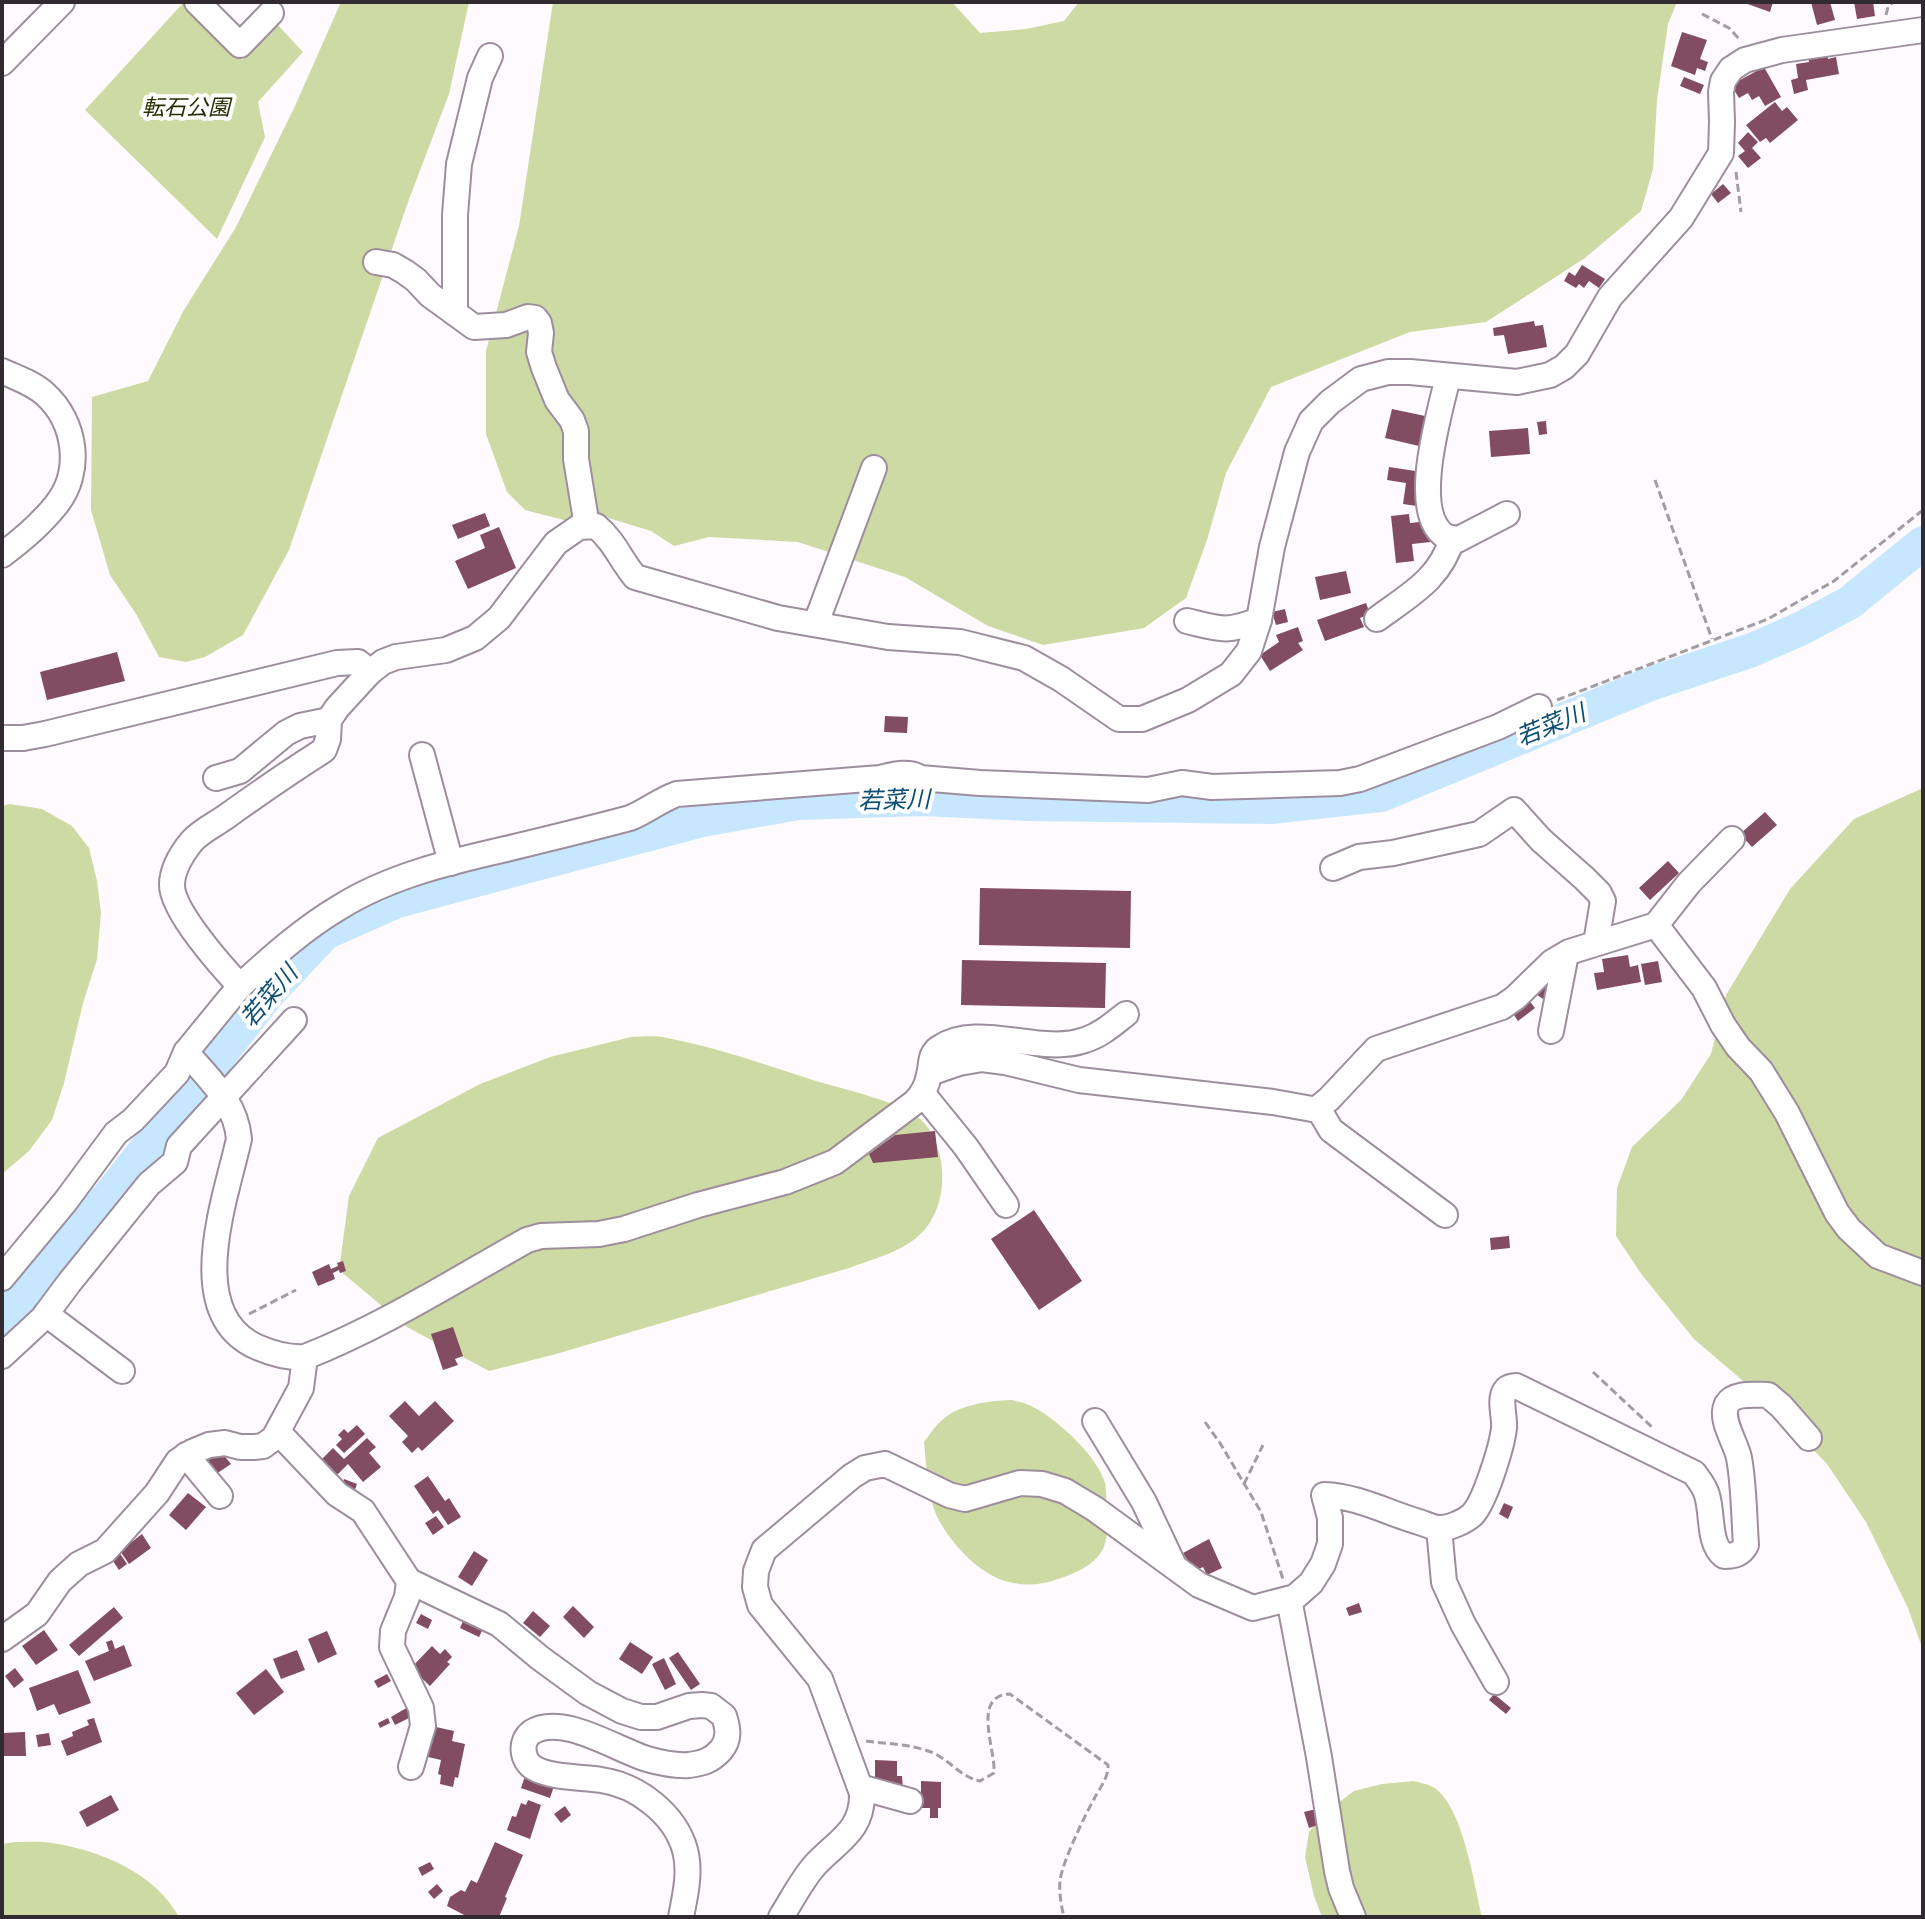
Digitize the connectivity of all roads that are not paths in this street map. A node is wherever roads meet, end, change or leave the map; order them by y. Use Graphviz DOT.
graph roads {
  1 [pos="62,2"];
  2 [pos="197,2"];
  3 [pos="271,13"];
  4 [pos="1923,30"];
  5 [pos="490,56"];
  6 [pos="2,63"];
  7 [pos="376,262"];
  8 [pos="455,313"];
  9 [pos="2,371"];
  10 [pos="1448,377"];
  11 [pos="874,468"];
  12 [pos="1507,514"];
  13 [pos="587,526"];
  14 [pos="1452,538"];
  15 [pos="2,555"];
  16 [pos="1377,619"];
  17 [pos="1259,620"];
  18 [pos="1187,621"];
  19 [pos="816,623"];
  20 [pos="370,672"];
  21 [pos="1539,707"];
  22 [pos="329,720"];
  23 [pos="2,738"];
  24 [pos="422,755"];
  25 [pos="216,778"];
  26 [pos="1732,839"];
  27 [pos="451,863"];
  28 [pos="1333,868"];
  29 [pos="1656,925"];
  30 [pos="1596,943"];
  31 [pos="1566,954"];
  32 [pos="240,986"];
  33 [pos="1126,1014"];
  34 [pos="294,1020"];
  35 [pos="1551,1031"];
  36 [pos="188,1055"];
  37 [pos="927,1083"];
  38 [pos="222,1094"];
  39 [pos="1318,1108"];
  40 [pos="1006,1205"];
  41 [pos="1445,1215"];
  42 [pos="1923,1273"];
  43 [pos="2,1278"];
  44 [pos="46,1314"];
  45 [pos="2,1356"];
  46 [pos="305,1357"];
  47 [pos="122,1371"];
  48 [pos="1095,1421"];
  49 [pos="278,1432"];
  50 [pos="1809,1438"];
  51 [pos="186,1455"];
  52 [pos="220,1496"];
  53 [pos="1439,1528"];
  54 [pos="1174,1567"];
  55 [pos="409,1581"];
  56 [pos="1289,1599"];
  57 [pos="2,1639"];
  58 [pos="1496,1682"];
  59 [pos="411,1767"];
  60 [pos="860,1787"];
  61 [pos="910,1801"];
  62 [pos="681,1917"];
  63 [pos="781,1917"];
  64 [pos="1353,1917"];
  1 -- 6 [label="street"];
  2 -- 3 [label="street"];
  4 -- 10 [label="street"];
  5 -- 8 [label="street"];
  7 -- 8 [label="street"];
  8 -- 13 [label="street"];
  9 -- 15 [label="street"];
  10 -- 14 [label="street"];
  10 -- 17 [label="street"];
  11 -- 19 [label="street"];
  12 -- 14 [label="street"];
  13 -- 19 [label="street"];
  13 -- 20 [label="street"];
  14 -- 16 [label="street"];
  17 -- 18 [label="street"];
  17 -- 19 [label="street"];
  20 -- 22 [label="street"];
  20 -- 23 [label="street"];
  21 -- 27 [label="street"];
  22 -- 25 [label="street"];
  22 -- 32 [label="street"];
  24 -- 27 [label="street"];
  26 -- 29 [label="street"];
  27 -- 32 [label="street"];
  28 -- 30 [label="street"];
  29 -- 30 [label="street"];
  29 -- 42 [label="street"];
  30 -- 31 [label="street"];
  31 -- 35 [label="street"];
  31 -- 39 [label="street"];
  32 -- 36 [label="street"];
  33 -- 37 [label="street"];
  34 -- 38 [label="street"];
  36 -- 38 [label="street"];
  36 -- 43 [label="street"];
  37 -- 39 [label="street"];
  37 -- 40 [label="street"];
  37 -- 46 [label="street"];
  38 -- 44 [label="street"];
  38 -- 46 [label="street"];
  39 -- 41 [label="street"];
  44 -- 45 [label="street"];
  44 -- 47 [label="street"];
  46 -- 49 [label="street"];
  48 -- 54 [label="street"];
  49 -- 51 [label="street"];
  49 -- 55 [label="street"];
  50 -- 53 [label="street"];
  51 -- 52 [label="street"];
  51 -- 57 [label="street"];
  53 -- 56 [label="street"];
  53 -- 58 [label="street"];
  54 -- 56 [label="street"];
  54 -- 60 [label="street"];
  55 -- 59 [label="street"];
  55 -- 62 [label="street"];
  56 -- 64 [label="street"];
  60 -- 61 [label="street"];
  60 -- 63 [label="street"];
}
